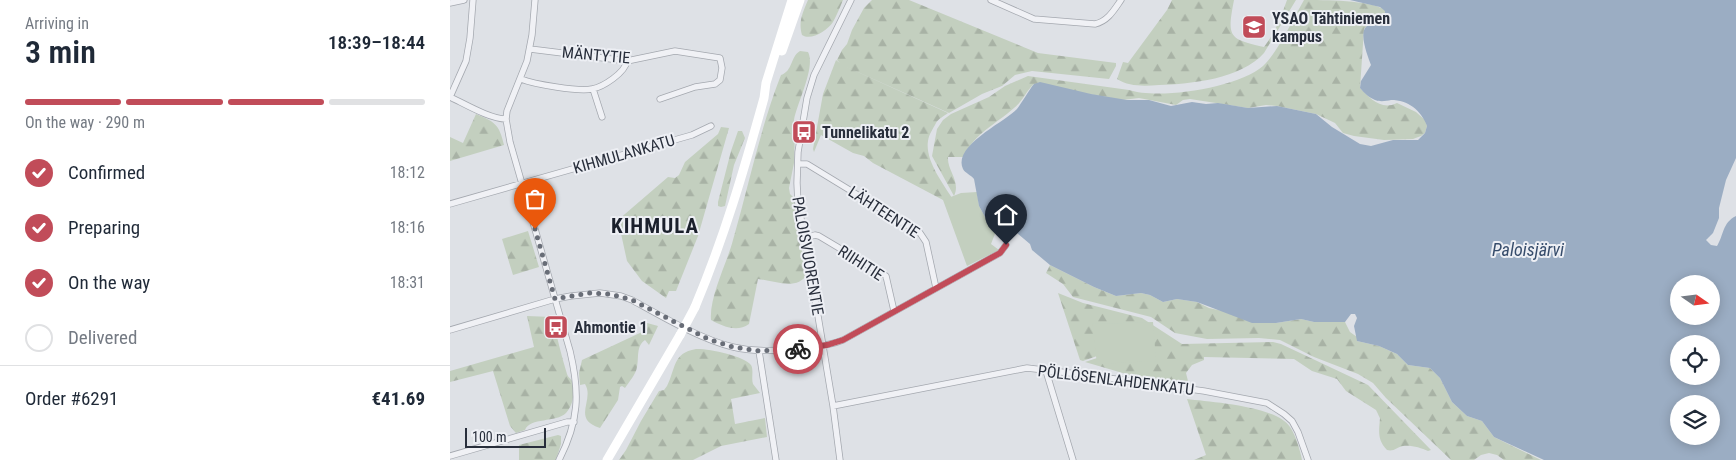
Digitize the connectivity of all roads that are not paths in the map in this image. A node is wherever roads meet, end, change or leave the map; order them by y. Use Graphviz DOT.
graph roads {
  1 [pos="464,0"];
  2 [pos="473,0"];
  3 [pos="535,0"];
  4 [pos="792,0"];
  5 [pos="800,0"];
  6 [pos="851,0"];
  7 [pos="991,0"];
  8 [pos="1121,0"];
  9 [pos="450,3"];
  10 [pos="530,49"];
  11 [pos="627,60"];
  12 [pos="521,79"];
  13 [pos="593,89"];
  14 [pos="450,97"];
  15 [pos="764,98"];
  16 [pos="660,99"];
  17 [pos="602,117"];
  18 [pos="506,119"];
  19 [pos="711,126"];
  20 [pos="798,164"];
  21 [pos="522,183"];
  22 [pos="450,204"];
  23 [pos="806,238"];
  24 [pos="1006,245"];
  25 [pos="936,288"];
  26 [pos="555,299"];
  27 [pos="894,311"];
  28 [pos="450,330"];
  29 [pos="823,346"];
  30 [pos="759,351"];
  31 [pos="1046,371"];
  32 [pos="833,406"];
  33 [pos="574,422"];
  34 [pos="450,456"];
  35 [pos="559,460"];
  36 [pos="607,460"];
  37 [pos="776,460"];
  38 [pos="840,460"];
  39 [pos="1073,460"];
  40 [pos="1308,460"];
  1 -- 9 [label="street"];
  2 -- 14 [label="street"];
  3 -- 10 [label="street"];
  4 -- 15 [label="main road"];
  5 -- 15 [label="main road"];
  6 -- 20 [label="street, PALOISVUORENTIE"];
  7 -- 8 [label="street"];
  10 -- 11 [label="street, MÄNTYTIE"];
  10 -- 12 [label="street"];
  11 -- 13 [label="street"];
  11 -- 16 [label="street, MÄNTYTIE"];
  12 -- 13 [label="street"];
  12 -- 18 [label="street"];
  13 -- 17 [label="street"];
  14 -- 18 [label="street"];
  15 -- 36 [label="main road, bridge"];
  18 -- 21 [label="street"];
  19 -- 21 [label="street, KIHMULANKATU"];
  20 -- 23 [label="street, PALOISVUORENTIE"];
  20 -- 25 [label="street, LÄHTEENTIE"];
  21 -- 22 [label="street, KIHMULANKATU"];
  21 -- 26 [label="street"];
  23 -- 27 [label="street, RIIHITIE"];
  23 -- 29 [label="street, PALOISVUORENTIE"];
  24 -- 25 [label="street"];
  25 -- 27 [label="street"];
  26 -- 28 [label="street"];
  26 -- 30 [label="street"];
  26 -- 33 [label="street"];
  27 -- 29 [label="street"];
  29 -- 30 [label="street"];
  29 -- 32 [label="street, PALOISVUORENTIE"];
  30 -- 37 [label="street"];
  31 -- 32 [label="street, PÖLLÖSENLAHDENKATU"];
  31 -- 39 [label="street"];
  31 -- 40 [label="street, PÖLLÖSENLAHDENKATU"];
  32 -- 38 [label="street, PALOISVUORENTIE"];
  33 -- 34 [label="street"];
  33 -- 35 [label="street"];
}
